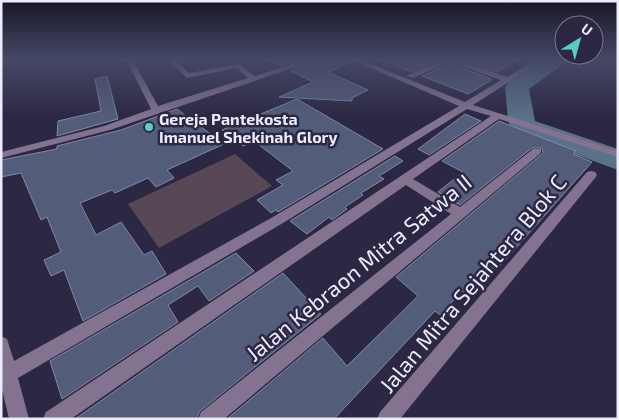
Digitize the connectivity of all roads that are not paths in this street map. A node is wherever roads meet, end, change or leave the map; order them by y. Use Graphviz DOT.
graph roads {
  1 [pos="139,79"];
  2 [pos="254,79"];
  3 [pos="409,79"];
  4 [pos="415,79"];
  5 [pos="503,79"];
  6 [pos="507,80"];
  7 [pos="466,103"];
  8 [pos="156,110"];
  9 [pos="497,117"];
  10 [pos="536,151"];
  11 [pos="618,154"];
  12 [pos="1,155"];
  13 [pos="591,176"];
  14 [pos="405,179"];
  15 [pos="460,213"];
  16 [pos="1,346"];
  17 [pos="8,374"];
  18 [pos="19,419"];
  19 [pos="53,419"];
  20 [pos="208,419"];
  21 [pos="387,419"];
  1 -- 8 [label="street"];
  2 -- 8 [label="street"];
  3 -- 7 [label="street"];
  4 -- 7 [label="street"];
  5 -- 6 [label="street"];
  6 -- 7 [label="street"];
  7 -- 9 [label="street"];
  7 -- 17 [label="street"];
  8 -- 12 [label="street"];
  9 -- 11 [label="street"];
  9 -- 14 [label="street"];
  10 -- 15 [label="street, Jalan Kebraon Mitra Satwa II"];
  13 -- 21 [label="street, Jalan Mitra Sejahtera Blok C"];
  14 -- 15 [label="street"];
  14 -- 19 [label="street"];
  15 -- 20 [label="street, Jalan Kebraon Mitra Satwa II"];
  16 -- 17 [label="street"];
  17 -- 18 [label="street"];
}
